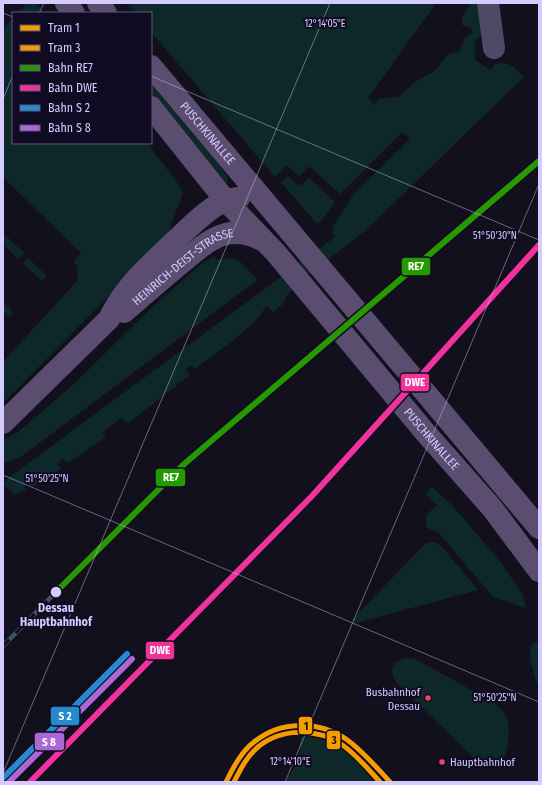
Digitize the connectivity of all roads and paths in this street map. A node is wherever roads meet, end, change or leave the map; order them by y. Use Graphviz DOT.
graph roads {
  1 [pos="66,3"];
  2 [pos="98,3"];
  3 [pos="488,3"];
  4 [pos="73,12"];
  5 [pos="105,12"];
  6 [pos="494,48"];
  7 [pos="152,67"];
  8 [pos="152,108"];
  9 [pos="264,200"];
  10 [pos="226,201"];
  11 [pos="269,247"];
  12 [pos="109,319"];
  13 [pos="3,423"];
  14 [pos="539,528"];
  15 [pos="539,572"];
  1 -- 4 [label="main road"];
  2 -- 5 [label="main road"];
  3 -- 6 [label="street"];
  7 -- 9 [label="main road, PUSCHKINALLEE"];
  8 -- 10 [label="main road, PUSCHKINALLEE"];
  9 -- 10 [label="main road"];
  9 -- 14 [label="main road, PUSCHKINALLEE"];
  10 -- 11 [label="main road, PUSCHKINALLEE"];
  10 -- 12 [label="main road, HEINRICH-DEIST-STRASSE"];
  11 -- 12 [label="main road, HEINRICH-DEIST-STRASSE"];
  11 -- 15 [label="main road, PUSCHKINALLEE"];
  12 -- 13 [label="main road, HEINRICH-DEIST-STRASSE"];
}
